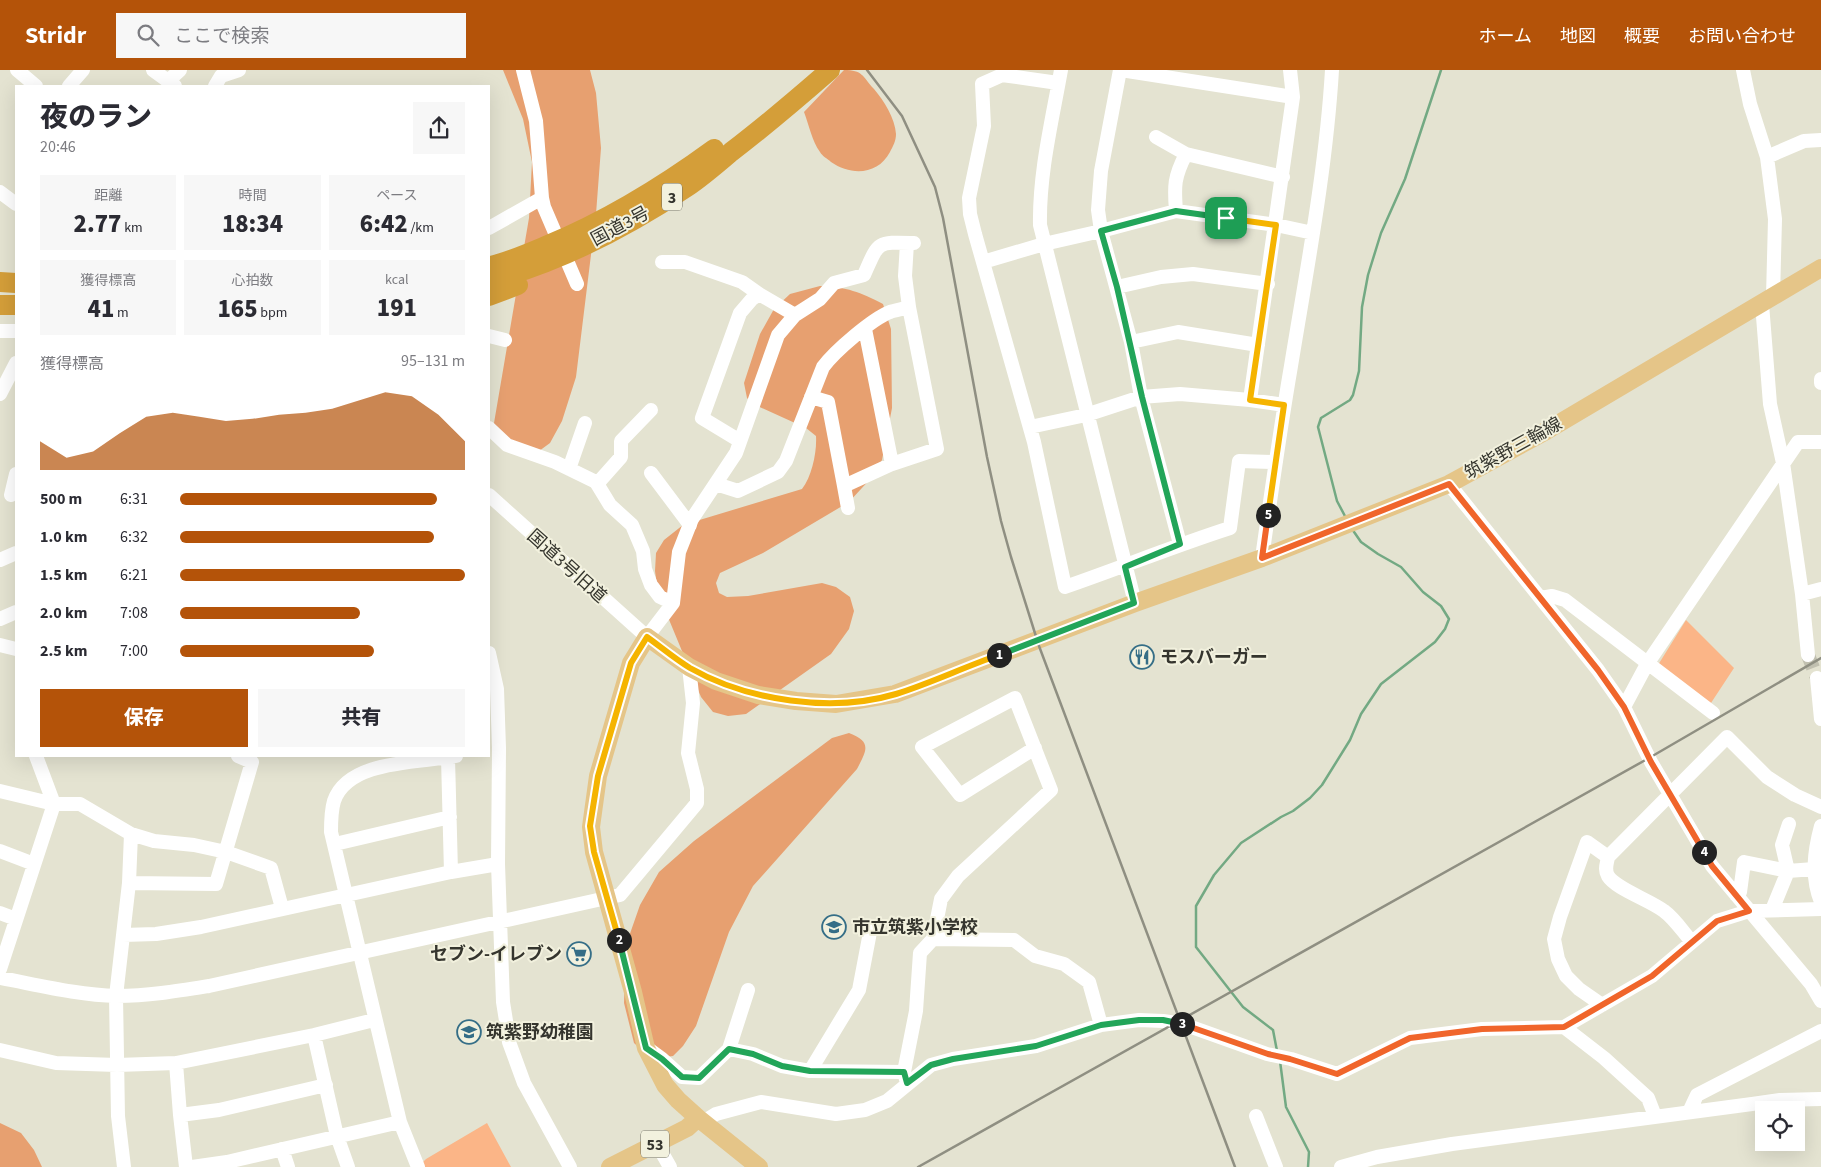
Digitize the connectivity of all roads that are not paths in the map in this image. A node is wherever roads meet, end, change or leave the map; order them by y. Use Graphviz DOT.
graph roads {
  1 [pos="17,70"];
  2 [pos="84,70"];
  3 [pos="153,70"];
  4 [pos="180,70"];
  5 [pos="239,70"];
  6 [pos="523,70"];
  7 [pos="810,70"];
  8 [pos="830,70"];
  9 [pos="1120,70"];
  10 [pos="1290,70"];
  11 [pos="1332,70"];
  12 [pos="1743,70"];
  13 [pos="1180,74"];
  14 [pos="1060,77"];
  15 [pos="172,84"];
  16 [pos="35,85"];
  17 [pos="70,85"];
  18 [pos="216,85"];
  19 [pos="1294,97"];
  20 [pos="1156,137"];
  21 [pos="1821,140"];
  22 [pos="744,142"];
  23 [pos="720,145"];
  24 [pos="1186,154"];
  25 [pos="1767,157"];
  26 [pos="1283,177"];
  27 [pos="0,192"];
  28 [pos="542,202"];
  29 [pos="15,203"];
  30 [pos="1176,211"];
  31 [pos="1276,225"];
  32 [pos="490,228"];
  33 [pos="1101,231"];
  34 [pos="1313,233"];
  35 [pos="1044,244"];
  36 [pos="490,254"];
  37 [pos="662,262"];
  38 [pos="983,262"];
  39 [pos="490,266"];
  40 [pos="1821,268"];
  41 [pos="490,281"];
  42 [pos="0,282"];
  43 [pos="15,283"];
  44 [pos="577,284"];
  45 [pos="1268,284"];
  46 [pos="1117,287"];
  47 [pos="0,291"];
  48 [pos="15,291"];
  49 [pos="759,294"];
  50 [pos="490,296"];
  51 [pos="1767,300"];
  52 [pos="0,304"];
  53 [pos="15,305"];
  54 [pos="909,307"];
  55 [pos="796,315"];
  56 [pos="0,317"];
  57 [pos="15,317"];
  58 [pos="865,329"];
  59 [pos="0,331"];
  60 [pos="15,331"];
  61 [pos="490,336"];
  62 [pos="505,340"];
  63 [pos="1131,342"];
  64 [pos="1258,345"];
  65 [pos="15,366"];
  66 [pos="0,394"];
  67 [pos="811,396"];
  68 [pos="1142,397"];
  69 [pos="1250,400"];
  70 [pos="1284,405"];
  71 [pos="651,410"];
  72 [pos="1086,415"];
  73 [pos="585,423"];
  74 [pos="1030,427"];
  75 [pos="490,429"];
  76 [pos="740,441"];
  77 [pos="1821,442"];
  78 [pos="1276,462"];
  79 [pos="1783,463"];
  80 [pos="892,464"];
  81 [pos="569,469"];
  82 [pos="651,473"];
  83 [pos="15,477"];
  84 [pos="597,484"];
  85 [pos="716,484"];
  86 [pos="1449,484"];
  87 [pos="844,486"];
  88 [pos="9,496"];
  89 [pos="490,496"];
  90 [pos="848,508"];
  91 [pos="690,525"];
  92 [pos="1180,544"];
  93 [pos="15,553"];
  94 [pos="1262,558"];
  95 [pos="0,560"];
  96 [pos="1125,567"];
  97 [pos="1821,589"];
  98 [pos="1802,594"];
  99 [pos="1540,598"];
  100 [pos="673,603"];
  101 [pos="1134,603"];
  102 [pos="15,612"];
  103 [pos="0,619"];
  104 [pos="647,637"];
  105 [pos="0,645"];
  106 [pos="15,648"];
  107 [pos="1808,655"];
  108 [pos="490,659"];
  109 [pos="1647,664"];
  110 [pos="688,667"];
  111 [pos="1818,678"];
  112 [pos="1624,707"];
  113 [pos="1713,713"];
  114 [pos="1821,719"];
  115 [pos="1035,748"];
  116 [pos="494,749"];
  117 [pos="36,757"];
  118 [pos="452,757"];
  119 [pos="254,759"];
  120 [pos="0,791"];
  121 [pos="1670,794"];
  122 [pos="54,804"];
  123 [pos="1821,807"];
  124 [pos="450,817"];
  125 [pos="1789,824"];
  126 [pos="1821,826"];
  127 [pos="131,834"];
  128 [pos="335,844"];
  129 [pos="0,851"];
  130 [pos="226,852"];
  131 [pos="1608,857"];
  132 [pos="34,864"];
  133 [pos="498,864"];
  134 [pos="1814,869"];
  135 [pos="1788,871"];
  136 [pos="451,872"];
  137 [pos="129,883"];
  138 [pos="1736,895"];
  139 [pos="346,896"];
  140 [pos="607,896"];
  141 [pos="1821,902"];
  142 [pos="282,908"];
  143 [pos="1821,909"];
  144 [pos="1772,910"];
  145 [pos="1749,911"];
  146 [pos="0,913"];
  147 [pos="16,919"];
  148 [pos="501,921"];
  149 [pos="871,927"];
  150 [pos="123,935"];
  151 [pos="933,939"];
  152 [pos="1692,942"];
  153 [pos="361,952"];
  154 [pos="0,969"];
  155 [pos="0,978"];
  156 [pos="748,990"];
  157 [pos="116,996"];
  158 [pos="1821,1001"];
  159 [pos="1602,1005"];
  160 [pos="374,1020"];
  161 [pos="1101,1025"];
  162 [pos="1564,1027"];
  163 [pos="1821,1031"];
  164 [pos="314,1035"];
  165 [pos="646,1048"];
  166 [pos="729,1049"];
  167 [pos="0,1050"];
  168 [pos="176,1063"];
  169 [pos="116,1065"];
  170 [pos="810,1071"];
  171 [pos="906,1078"];
  172 [pos="326,1086"];
  173 [pos="1821,1099"];
  174 [pos="1689,1112"];
  175 [pos="180,1115"];
  176 [pos="1256,1116"];
  177 [pos="1655,1116"];
  178 [pos="701,1120"];
  179 [pos="400,1122"];
  180 [pos="337,1136"];
  181 [pos="657,1144"];
  182 [pos="282,1149"];
  183 [pos="228,1164"];
  184 [pos="124,1167"];
  185 [pos="186,1167"];
  186 [pos="192,1167"];
  187 [pos="288,1167"];
  188 [pos="348,1167"];
  189 [pos="418,1167"];
  190 [pos="570,1167"];
  191 [pos="610,1167"];
  192 [pos="670,1167"];
  193 [pos="759,1167"];
  194 [pos="1276,1167"];
  195 [pos="1341,1167"];
  1 -- 16 [label="street"];
  2 -- 17 [label="street"];
  3 -- 15 [label="street"];
  4 -- 15 [label="street"];
  5 -- 18 [label="street"];
  6 -- 28 [label="street"];
  7 -- 23 [label="highway, 国道3号 / 3"];
  8 -- 22 [label="highway, 国道3号 / 3"];
  9 -- 13 [label="street"];
  9 -- 33 [label="street"];
  10 -- 19 [label="street"];
  11 -- 34 [label="street"];
  12 -- 25 [label="street"];
  13 -- 19 [label="street"];
  14 -- 35 [label="street"];
  14 -- 38 [label="street"];
  19 -- 26 [label="street"];
  20 -- 24 [label="street"];
  21 -- 25 [label="street"];
  22 -- 41 [label="highway, 国道3号 / 3"];
  22 -- 50 [label="highway"];
  23 -- 36 [label="highway"];
  23 -- 39 [label="highway, 国道3号 / 3"];
  24 -- 26 [label="street"];
  24 -- 30 [label="street"];
  25 -- 51 [label="street"];
  26 -- 31 [label="street"];
  27 -- 29 [label="street"];
  28 -- 32 [label="street"];
  28 -- 44 [label="street"];
  30 -- 31 [label="street"];
  30 -- 33 [label="street"];
  31 -- 34 [label="street"];
  31 -- 45 [label="street"];
  33 -- 35 [label="street"];
  33 -- 46 [label="street"];
  34 -- 70 [label="street"];
  35 -- 38 [label="street"];
  35 -- 72 [label="street"];
  37 -- 49 [label="street"];
  38 -- 74 [label="street"];
  40 -- 51 [label="main road, 筑紫野三輪線"];
  42 -- 43 [label="highway"];
  45 -- 46 [label="street"];
  45 -- 64 [label="street"];
  46 -- 63 [label="street"];
  47 -- 48 [label="highway"];
  49 -- 55 [label="street"];
  49 -- 76 [label="street"];
  51 -- 79 [label="street"];
  51 -- 86 [label="main road, 筑紫野三輪線"];
  52 -- 53 [label="highway"];
  54 -- 55 [label="street"];
  54 -- 58 [label="street"];
  54 -- 80 [label="street"];
  55 -- 76 [label="street"];
  56 -- 57 [label="highway"];
  58 -- 67 [label="street"];
  58 -- 80 [label="street"];
  59 -- 60 [label="street"];
  61 -- 62 [label="street"];
  63 -- 64 [label="street"];
  63 -- 68 [label="street"];
  64 -- 69 [label="street"];
  65 -- 66 [label="street"];
  67 -- 85 [label="street"];
  67 -- 87 [label="street"];
  68 -- 69 [label="street"];
  68 -- 72 [label="street"];
  68 -- 92 [label="street"];
  69 -- 70 [label="street"];
  70 -- 78 [label="street"];
  71 -- 84 [label="street"];
  72 -- 74 [label="street"];
  72 -- 96 [label="street"];
  73 -- 81 [label="street"];
  74 -- 96 [label="street"];
  75 -- 81 [label="street"];
  76 -- 85 [label="street"];
  77 -- 79 [label="street"];
  78 -- 92 [label="street"];
  78 -- 94 [label="street"];
  79 -- 98 [label="street"];
  79 -- 109 [label="street"];
  80 -- 87 [label="street"];
  81 -- 84 [label="street"];
  82 -- 91 [label="street"];
  83 -- 88 [label="street"];
  84 -- 100 [label="street"];
  85 -- 91 [label="street"];
  86 -- 94 [label="main road, 筑紫野三輪線"];
  86 -- 99 [label="street"];
  87 -- 90 [label="street"];
  89 -- 104 [label="street, 国道3号旧道"];
  91 -- 100 [label="street"];
  92 -- 96 [label="street"];
  93 -- 95 [label="street"];
  94 -- 101 [label="main road, 筑紫野三輪線"];
  96 -- 101 [label="street"];
  97 -- 98 [label="street"];
  98 -- 107 [label="street"];
  99 -- 109 [label="street"];
  99 -- 112 [label="street"];
  100 -- 104 [label="street"];
  101 -- 110 [label="main road, 筑紫野三輪線"];
  102 -- 103 [label="street"];
  104 -- 110 [label="main road, 筑紫野三輪線"];
  104 -- 140 [label="main road"];
  105 -- 106 [label="street"];
  108 -- 116 [label="street"];
  109 -- 112 [label="street"];
  109 -- 113 [label="street"];
  110 -- 140 [label="street"];
  111 -- 114 [label="street"];
  112 -- 121 [label="street"];
  115 -- 115 [label="street"];
  115 -- 151 [label="street"];
  116 -- 133 [label="street"];
  117 -- 122 [label="street"];
  118 -- 124 [label="street"];
  118 -- 128 [label="street"];
  119 -- 130 [label="street"];
  120 -- 122 [label="street"];
  121 -- 123 [label="street"];
  121 -- 131 [label="street"];
  121 -- 138 [label="street"];
  122 -- 127 [label="street"];
  122 -- 132 [label="street"];
  124 -- 128 [label="street"];
  124 -- 136 [label="street"];
  125 -- 135 [label="street"];
  126 -- 134 [label="street"];
  127 -- 130 [label="street"];
  127 -- 137 [label="street"];
  128 -- 139 [label="street"];
  129 -- 132 [label="street"];
  130 -- 137 [label="street"];
  130 -- 142 [label="street"];
  131 -- 152 [label="street"];
  131 -- 159 [label="street"];
  132 -- 147 [label="street"];
  133 -- 136 [label="street"];
  133 -- 148 [label="street"];
  134 -- 135 [label="street"];
  134 -- 141 [label="street"];
  135 -- 138 [label="street"];
  135 -- 144 [label="street"];
  136 -- 139 [label="street"];
  137 -- 150 [label="street"];
  138 -- 145 [label="street"];
  139 -- 142 [label="street"];
  139 -- 153 [label="street"];
  140 -- 148 [label="street"];
  140 -- 165 [label="main road"];
  142 -- 150 [label="street"];
  143 -- 144 [label="street"];
  144 -- 145 [label="street"];
  145 -- 152 [label="street"];
  145 -- 158 [label="street"];
  146 -- 147 [label="street"];
  147 -- 154 [label="street"];
  148 -- 153 [label="street"];
  148 -- 190 [label="street"];
  149 -- 170 [label="street"];
  150 -- 157 [label="street"];
  151 -- 161 [label="street"];
  151 -- 171 [label="street"];
  152 -- 159 [label="street"];
  153 -- 157 [label="street"];
  153 -- 160 [label="street"];
  155 -- 157 [label="street"];
  156 -- 166 [label="street"];
  157 -- 169 [label="street"];
  159 -- 162 [label="street"];
  160 -- 164 [label="street"];
  160 -- 179 [label="street"];
  161 -- 162 [label="street"];
  161 -- 171 [label="street"];
  162 -- 177 [label="street"];
  163 -- 174 [label="street"];
  164 -- 168 [label="street"];
  164 -- 172 [label="street"];
  165 -- 166 [label="street"];
  165 -- 178 [label="main road"];
  166 -- 170 [label="street"];
  167 -- 169 [label="street"];
  168 -- 169 [label="street"];
  168 -- 175 [label="street"];
  169 -- 184 [label="street"];
  170 -- 171 [label="street"];
  171 -- 178 [label="street"];
  172 -- 175 [label="street"];
  172 -- 180 [label="street"];
  173 -- 174 [label="street"];
  174 -- 177 [label="street"];
  175 -- 185 [label="street"];
  176 -- 194 [label="street"];
  177 -- 195 [label="street"];
  178 -- 181 [label="main road, 53"];
  178 -- 193 [label="main road"];
  179 -- 180 [label="street"];
  179 -- 189 [label="street"];
  180 -- 182 [label="street"];
  180 -- 188 [label="street"];
  181 -- 191 [label="main road, 53"];
  181 -- 192 [label="street"];
  182 -- 183 [label="street"];
  182 -- 187 [label="street"];
  183 -- 186 [label="street"];
}
